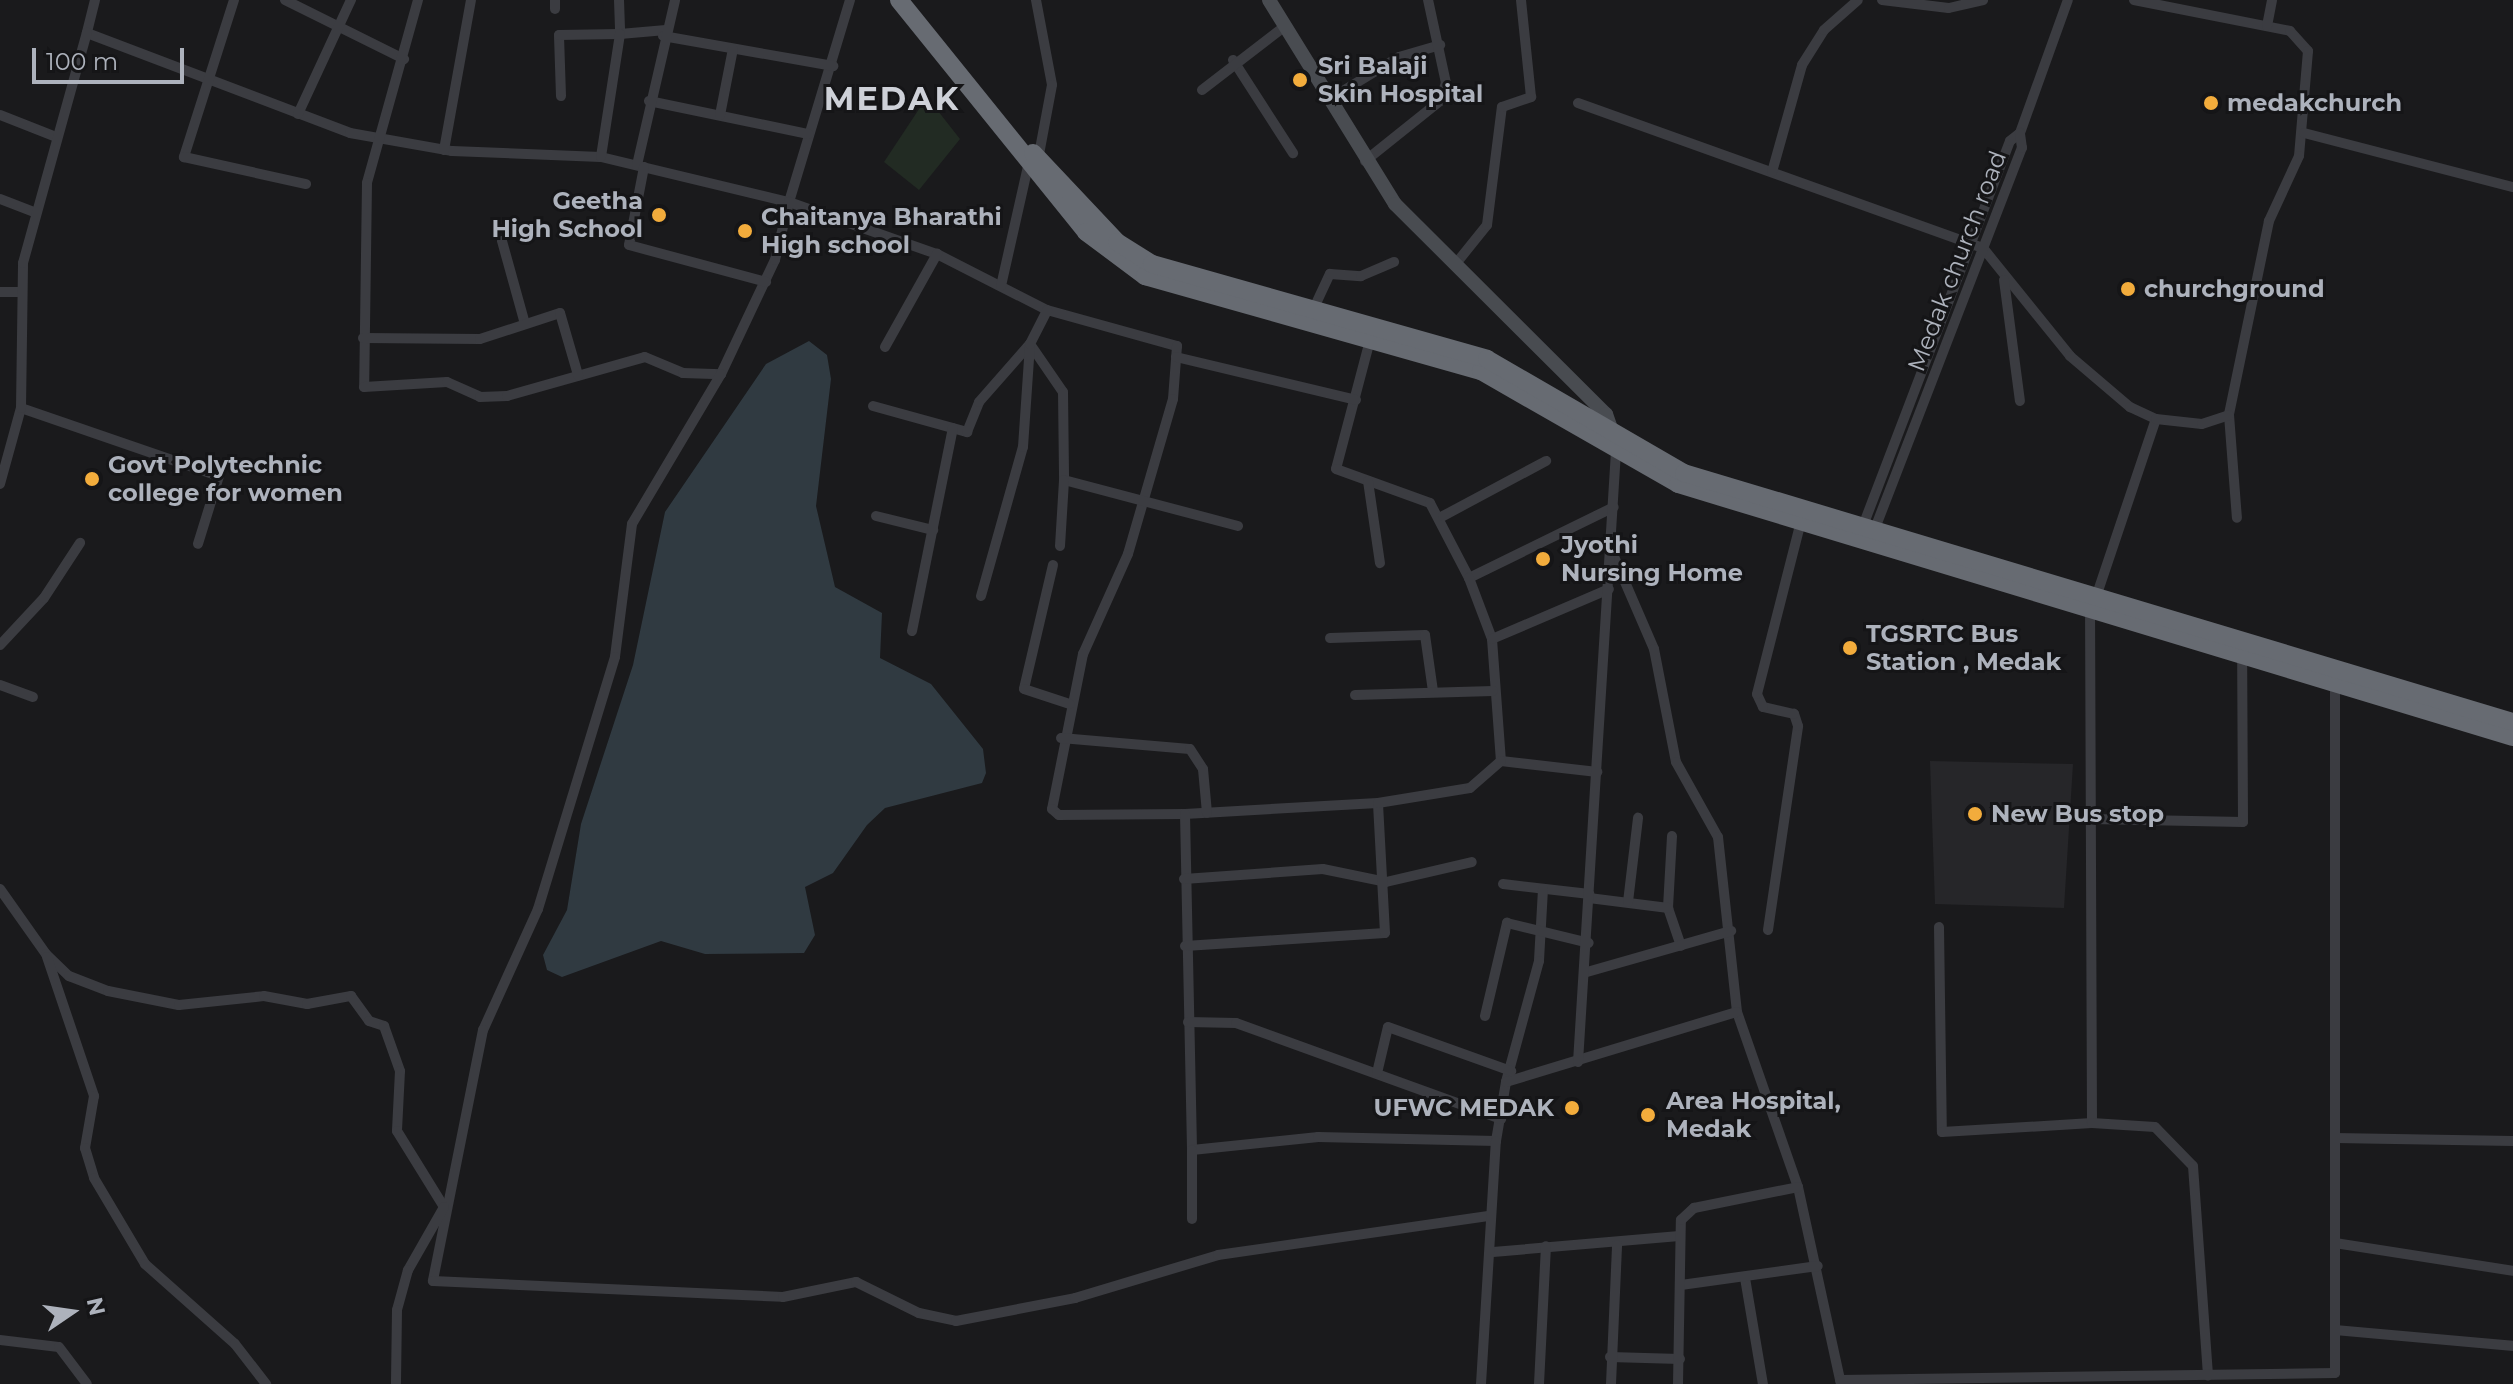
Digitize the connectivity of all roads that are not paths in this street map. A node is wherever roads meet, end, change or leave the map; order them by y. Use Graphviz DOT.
graph roads {
  1 [pos="95,0"];
  2 [pos="234,0"];
  3 [pos="285,0"];
  4 [pos="351,0"];
  5 [pos="418,0"];
  6 [pos="471,0"];
  7 [pos="619,0"];
  8 [pos="675,0"];
  9 [pos="849,0"];
  10 [pos="899,0"];
  11 [pos="912,0"];
  12 [pos="1036,0"];
  13 [pos="1269,0"];
  14 [pos="1428,0"];
  15 [pos="1521,0"];
  16 [pos="1858,0"];
  17 [pos="1882,0"];
  18 [pos="1983,0"];
  19 [pos="2068,0"];
  20 [pos="2134,0"];
  21 [pos="2272,0"];
  22 [pos="1285,26"];
  23 [pos="2267,26"];
  24 [pos="342,29"];
  25 [pos="87,33"];
  26 [pos="664,33"];
  27 [pos="620,34"];
  28 [pos="1440,45"];
  29 [pos="733,49"];
  30 [pos="404,59"];
  31 [pos="1233,60"];
  32 [pos="833,66"];
  33 [pos="209,76"];
  34 [pos="1202,90"];
  35 [pos="561,96"];
  36 [pos="1328,100"];
  37 [pos="649,101"];
  38 [pos="1578,103"];
  39 [pos="298,114"];
  40 [pos="0,115"];
  41 [pos="720,115"];
  42 [pos="2020,133"];
  43 [pos="2304,133"];
  44 [pos="809,134"];
  45 [pos="56,137"];
  46 [pos="377,140"];
  47 [pos="444,150"];
  48 [pos="1293,153"];
  49 [pos="601,157"];
  50 [pos="1365,161"];
  51 [pos="1033,163"];
  52 [pos="640,166"];
  53 [pos="1772,172"];
  54 [pos="306,184"];
  55 [pos="2513,187"];
  56 [pos="0,199"];
  57 [pos="789,202"];
  58 [pos="34,212"];
  59 [pos="502,241"];
  60 [pos="1971,243"];
  61 [pos="1983,248"];
  62 [pos="937,254"];
  63 [pos="1458,261"];
  64 [pos="1394,262"];
  65 [pos="2004,280"];
  66 [pos="766,282"];
  67 [pos="1001,286"];
  68 [pos="0,292"];
  69 [pos="22,292"];
  70 [pos="1047,310"];
  71 [pos="1313,310"];
  72 [pos="525,324"];
  73 [pos="363,338"];
  74 [pos="1030,344"];
  75 [pos="1369,344"];
  76 [pos="885,347"];
  77 [pos="1176,357"];
  78 [pos="721,374"];
  79 [pos="578,375"];
  80 [pos="1356,400"];
  81 [pos="2020,401"];
  82 [pos="873,406"];
  83 [pos="21,408"];
  84 [pos="2229,415"];
  85 [pos="2156,419"];
  86 [pos="953,428"];
  87 [pos="1613,432"];
  88 [pos="1616,452"];
  89 [pos="1546,461"];
  90 [pos="1,477"];
  91 [pos="1064,480"];
  92 [pos="1368,481"];
  93 [pos="1144,500"];
  94 [pos="1614,507"];
  95 [pos="876,516"];
  96 [pos="1443,516"];
  97 [pos="2237,518"];
  98 [pos="1801,522"];
  99 [pos="1238,526"];
  100 [pos="933,530"];
  101 [pos="1866,535"];
  102 [pos="80,543"];
  103 [pos="198,544"];
  104 [pos="1060,546"];
  105 [pos="1612,552"];
  106 [pos="1380,563"];
  107 [pos="1053,565"];
  108 [pos="1469,578"];
  109 [pos="1609,589"];
  110 [pos="981,596"];
  111 [pos="2092,606"];
  112 [pos="912,631"];
  113 [pos="1330,638"];
  114 [pos="1492,639"];
  115 [pos="0,645"];
  116 [pos="2242,658"];
  117 [pos="0,685"];
  118 [pos="2335,687"];
  119 [pos="1433,691"];
  120 [pos="1493,691"];
  121 [pos="1355,695"];
  122 [pos="33,697"];
  123 [pos="1070,704"];
  124 [pos="2513,722"];
  125 [pos="2513,737"];
  126 [pos="1061,738"];
  127 [pos="1501,761"];
  128 [pos="1597,772"];
  129 [pos="1378,803"];
  130 [pos="1207,813"];
  131 [pos="1185,814"];
  132 [pos="1638,818"];
  133 [pos="2091,819"];
  134 [pos="1672,836"];
  135 [pos="1472,862"];
  136 [pos="1184,879"];
  137 [pos="1386,882"];
  138 [pos="1503,884"];
  139 [pos="0,889"];
  140 [pos="1543,889"];
  141 [pos="1589,896"];
  142 [pos="1628,902"];
  143 [pos="1668,908"];
  144 [pos="1939,927"];
  145 [pos="1768,930"];
  146 [pos="1731,931"];
  147 [pos="1543,935"];
  148 [pos="1589,943"];
  149 [pos="1185,946"];
  150 [pos="1681,946"];
  151 [pos="46,954"];
  152 [pos="1587,972"];
  153 [pos="1737,1012"];
  154 [pos="1485,1016"];
  155 [pos="1188,1022"];
  156 [pos="1578,1062"];
  157 [pos="1511,1071"];
  158 [pos="1377,1073"];
  159 [pos="1506,1082"];
  160 [pos="1501,1119"];
  161 [pos="2092,1123"];
  162 [pos="2335,1138"];
  163 [pos="1496,1141"];
  164 [pos="2513,1141"];
  165 [pos="1192,1150"];
  166 [pos="1798,1187"];
  167 [pos="1488,1216"];
  168 [pos="1192,1219"];
  169 [pos="1679,1236"];
  170 [pos="2335,1243"];
  171 [pos="1617,1245"];
  172 [pos="1546,1246"];
  173 [pos="1493,1252"];
  174 [pos="1818,1266"];
  175 [pos="2513,1271"];
  176 [pos="1745,1278"];
  177 [pos="1681,1285"];
  178 [pos="2335,1330"];
  179 [pos="0,1340"];
  180 [pos="2513,1346"];
  181 [pos="1610,1357"];
  182 [pos="1680,1359"];
  183 [pos="2208,1375"];
  184 [pos="2294,1379"];
  185 [pos="1840,1382"];
  186 [pos="87,1384"];
  187 [pos="266,1384"];
  188 [pos="396,1384"];
  189 [pos="1481,1384"];
  190 [pos="1539,1384"];
  191 [pos="1611,1384"];
  192 [pos="1678,1384"];
  193 [pos="1763,1384"];
  1 -- 25 [label="street"];
  2 -- 33 [label="street"];
  3 -- 24 [label="street"];
  4 -- 24 [label="street"];
  5 -- 30 [label="street"];
  6 -- 47 [label="street"];
  7 -- 27 [label="street"];
  8 -- 26 [label="street"];
  9 -- 32 [label="street"];
  10 -- 51 [label="highway"];
  11 -- 51 [label="highway"];
  12 -- 51 [label="street"];
  13 -- 22 [label="street"];
  14 -- 28 [label="street"];
  15 -- 63 [label="street"];
  16 -- 53 [label="street"];
  17 -- 18 [label="street"];
  19 -- 42 [label="street"];
  20 -- 23 [label="street"];
  21 -- 23 [label="street"];
  22 -- 31 [label="street"];
  22 -- 36 [label="street"];
  23 -- 43 [label="street"];
  24 -- 30 [label="street"];
  24 -- 39 [label="street"];
  25 -- 33 [label="street"];
  25 -- 45 [label="street"];
  26 -- 27 [label="street"];
  26 -- 29 [label="street"];
  26 -- 37 [label="street"];
  27 -- 35 [label="street"];
  27 -- 49 [label="street"];
  28 -- 36 [label="street"];
  28 -- 50 [label="street"];
  29 -- 32 [label="street"];
  29 -- 41 [label="street"];
  30 -- 46 [label="street"];
  31 -- 34 [label="street"];
  31 -- 48 [label="street"];
  32 -- 44 [label="street"];
  33 -- 39 [label="street"];
  33 -- 54 [label="street"];
  36 -- 50 [label="street"];
  37 -- 41 [label="street"];
  37 -- 52 [label="street"];
  38 -- 53 [label="street"];
  39 -- 46 [label="street"];
  40 -- 45 [label="street"];
  41 -- 44 [label="street"];
  42 -- 60 [label="street, Medak church road"];
  42 -- 61 [label="street, Medak church road"];
  43 -- 55 [label="street"];
  43 -- 84 [label="street"];
  44 -- 57 [label="street"];
  45 -- 58 [label="street"];
  46 -- 47 [label="street"];
  46 -- 73 [label="street"];
  47 -- 49 [label="street"];
  49 -- 52 [label="street"];
  50 -- 63 [label="street"];
  51 -- 67 [label="street"];
  51 -- 71 [label="highway"];
  51 -- 75 [label="highway"];
  52 -- 57 [label="street"];
  52 -- 66 [label="street"];
  53 -- 60 [label="street"];
  56 -- 58 [label="street"];
  57 -- 62 [label="street"];
  57 -- 66 [label="street"];
  58 -- 69 [label="street"];
  59 -- 72 [label="street"];
  60 -- 61 [label="street"];
  60 -- 101 [label="street, Medak church road"];
  61 -- 65 [label="street"];
  61 -- 101 [label="street, Medak church road"];
  62 -- 67 [label="street"];
  62 -- 76 [label="street"];
  63 -- 87 [label="street"];
  64 -- 71 [label="street"];
  65 -- 81 [label="street"];
  65 -- 85 [label="street"];
  66 -- 78 [label="street"];
  67 -- 70 [label="street"];
  68 -- 69 [label="street"];
  69 -- 83 [label="street"];
  70 -- 74 [label="street"];
  70 -- 77 [label="street"];
  71 -- 87 [label="highway"];
  72 -- 73 [label="street"];
  72 -- 79 [label="street"];
  73 -- 79 [label="street"];
  74 -- 86 [label="street"];
  74 -- 91 [label="street"];
  74 -- 110 [label="street"];
  75 -- 80 [label="street"];
  75 -- 88 [label="highway"];
  77 -- 80 [label="street"];
  77 -- 93 [label="street"];
  78 -- 79 [label="street"];
  78 -- 167 [label="street"];
  80 -- 92 [label="street"];
  82 -- 86 [label="street"];
  83 -- 90 [label="street"];
  83 -- 103 [label="street"];
  84 -- 85 [label="street"];
  84 -- 97 [label="street"];
  85 -- 111 [label="street"];
  86 -- 100 [label="street"];
  87 -- 88 [label="street"];
  87 -- 101 [label="highway"];
  88 -- 94 [label="street"];
  88 -- 98 [label="highway"];
  89 -- 96 [label="street"];
  91 -- 93 [label="street"];
  91 -- 104 [label="street"];
  92 -- 96 [label="street"];
  92 -- 106 [label="street"];
  93 -- 99 [label="street"];
  93 -- 123 [label="street"];
  94 -- 105 [label="street"];
  94 -- 108 [label="street"];
  95 -- 100 [label="street"];
  96 -- 108 [label="street"];
  98 -- 101 [label="highway"];
  98 -- 145 [label="street"];
  100 -- 112 [label="street"];
  101 -- 111 [label="highway"];
  102 -- 115 [label="street"];
  105 -- 109 [label="street"];
  105 -- 146 [label="street"];
  107 -- 123 [label="street"];
  108 -- 114 [label="street"];
  109 -- 114 [label="street"];
  109 -- 128 [label="street"];
  111 -- 116 [label="highway"];
  111 -- 124 [label="highway"];
  111 -- 133 [label="street"];
  113 -- 119 [label="street"];
  114 -- 120 [label="street"];
  116 -- 118 [label="highway"];
  116 -- 133 [label="street"];
  117 -- 122 [label="street"];
  118 -- 125 [label="highway"];
  118 -- 162 [label="street"];
  119 -- 120 [label="street"];
  119 -- 121 [label="street"];
  120 -- 127 [label="street"];
  123 -- 126 [label="street"];
  126 -- 130 [label="street"];
  126 -- 131 [label="street"];
  127 -- 128 [label="street"];
  127 -- 129 [label="street"];
  128 -- 141 [label="street"];
  129 -- 130 [label="street"];
  129 -- 137 [label="street"];
  130 -- 131 [label="street"];
  131 -- 136 [label="street"];
  132 -- 142 [label="street"];
  133 -- 161 [label="street"];
  134 -- 143 [label="street"];
  135 -- 137 [label="street"];
  136 -- 137 [label="street"];
  136 -- 149 [label="street"];
  137 -- 149 [label="street"];
  138 -- 140 [label="street"];
  139 -- 151 [label="street"];
  140 -- 141 [label="street"];
  140 -- 147 [label="street"];
  141 -- 142 [label="street"];
  141 -- 148 [label="street"];
  142 -- 143 [label="street"];
  143 -- 150 [label="street"];
  144 -- 161 [label="street"];
  146 -- 150 [label="street"];
  146 -- 153 [label="street"];
  147 -- 148 [label="street"];
  147 -- 154 [label="street"];
  147 -- 157 [label="street"];
  148 -- 152 [label="street"];
  149 -- 155 [label="street"];
  150 -- 152 [label="street"];
  151 -- 187 [label="street"];
  151 -- 188 [label="street"];
  152 -- 156 [label="street"];
  153 -- 156 [label="street"];
  153 -- 166 [label="street"];
  155 -- 158 [label="street"];
  155 -- 165 [label="street"];
  156 -- 159 [label="street"];
  157 -- 158 [label="street"];
  157 -- 159 [label="street"];
  158 -- 160 [label="street"];
  159 -- 160 [label="street"];
  160 -- 163 [label="street"];
  161 -- 183 [label="street"];
  162 -- 164 [label="street"];
  162 -- 170 [label="street"];
  163 -- 165 [label="street"];
  163 -- 167 [label="street"];
  165 -- 168 [label="street"];
  166 -- 169 [label="street"];
  166 -- 174 [label="street"];
  167 -- 173 [label="street"];
  169 -- 171 [label="street"];
  169 -- 177 [label="street"];
  170 -- 175 [label="street"];
  170 -- 178 [label="street"];
  171 -- 172 [label="street"];
  171 -- 181 [label="street"];
  172 -- 173 [label="street"];
  172 -- 190 [label="street"];
  173 -- 189 [label="street"];
  174 -- 176 [label="street"];
  174 -- 185 [label="street"];
  176 -- 177 [label="street"];
  176 -- 193 [label="street"];
  177 -- 182 [label="street"];
  178 -- 180 [label="street"];
  178 -- 184 [label="street"];
  179 -- 186 [label="street"];
  181 -- 182 [label="street"];
  181 -- 191 [label="street"];
  182 -- 192 [label="street"];
  183 -- 184 [label="street"];
  183 -- 185 [label="street"];
}
